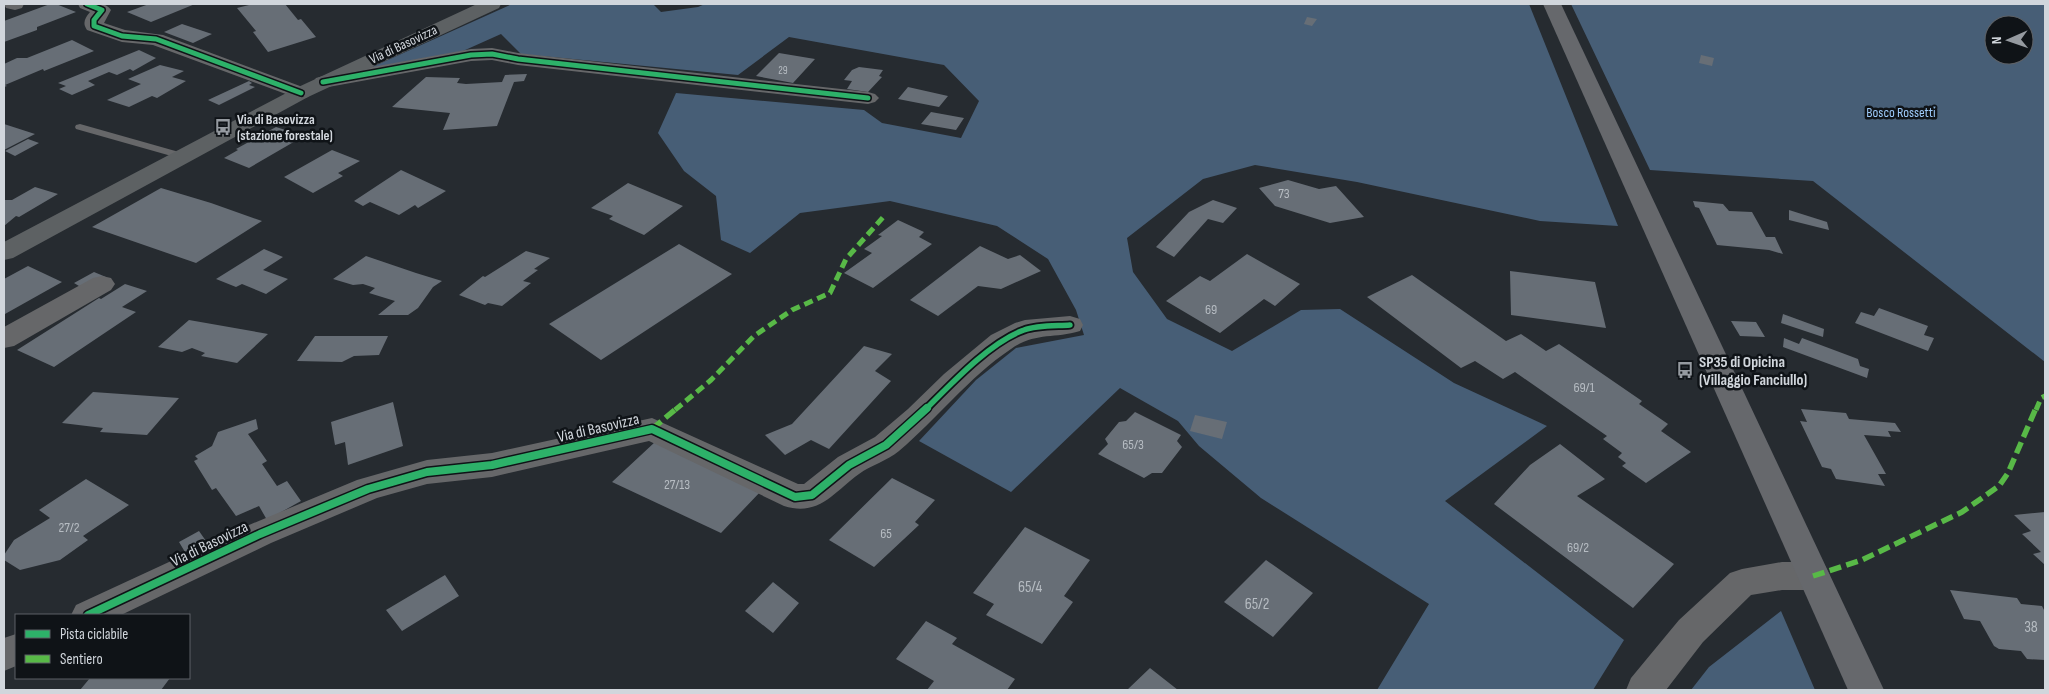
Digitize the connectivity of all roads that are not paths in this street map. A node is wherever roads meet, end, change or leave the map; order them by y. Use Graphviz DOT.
graph roads {
  1 [pos="87,4"];
  2 [pos="492,4"];
  3 [pos="1552,4"];
  4 [pos="323,82"];
  5 [pos="301,93"];
  6 [pos="868,98"];
  7 [pos="80,127"];
  8 [pos="182,156"];
  9 [pos="4,252"];
  10 [pos="102,284"];
  11 [pos="1070,325"];
  12 [pos="4,339"];
  13 [pos="1813,576"];
  14 [pos="90,614"];
  15 [pos="1644,690"];
  16 [pos="1866,690"];
  1 -- 5 [label="street"];
  2 -- 4 [label="main road, Via di Basovizza"];
  3 -- 13 [label="main road"];
  4 -- 5 [label="main road, Via di Basovizza"];
  4 -- 6 [label="street"];
  5 -- 8 [label="main road, Via di Basovizza"];
  7 -- 8 [label="lane"];
  8 -- 9 [label="main road, Via di Basovizza"];
  10 -- 12 [label="street"];
  11 -- 14 [label="street, Via di Basovizza"];
  13 -- 15 [label="street"];
  13 -- 16 [label="main road"];
}
